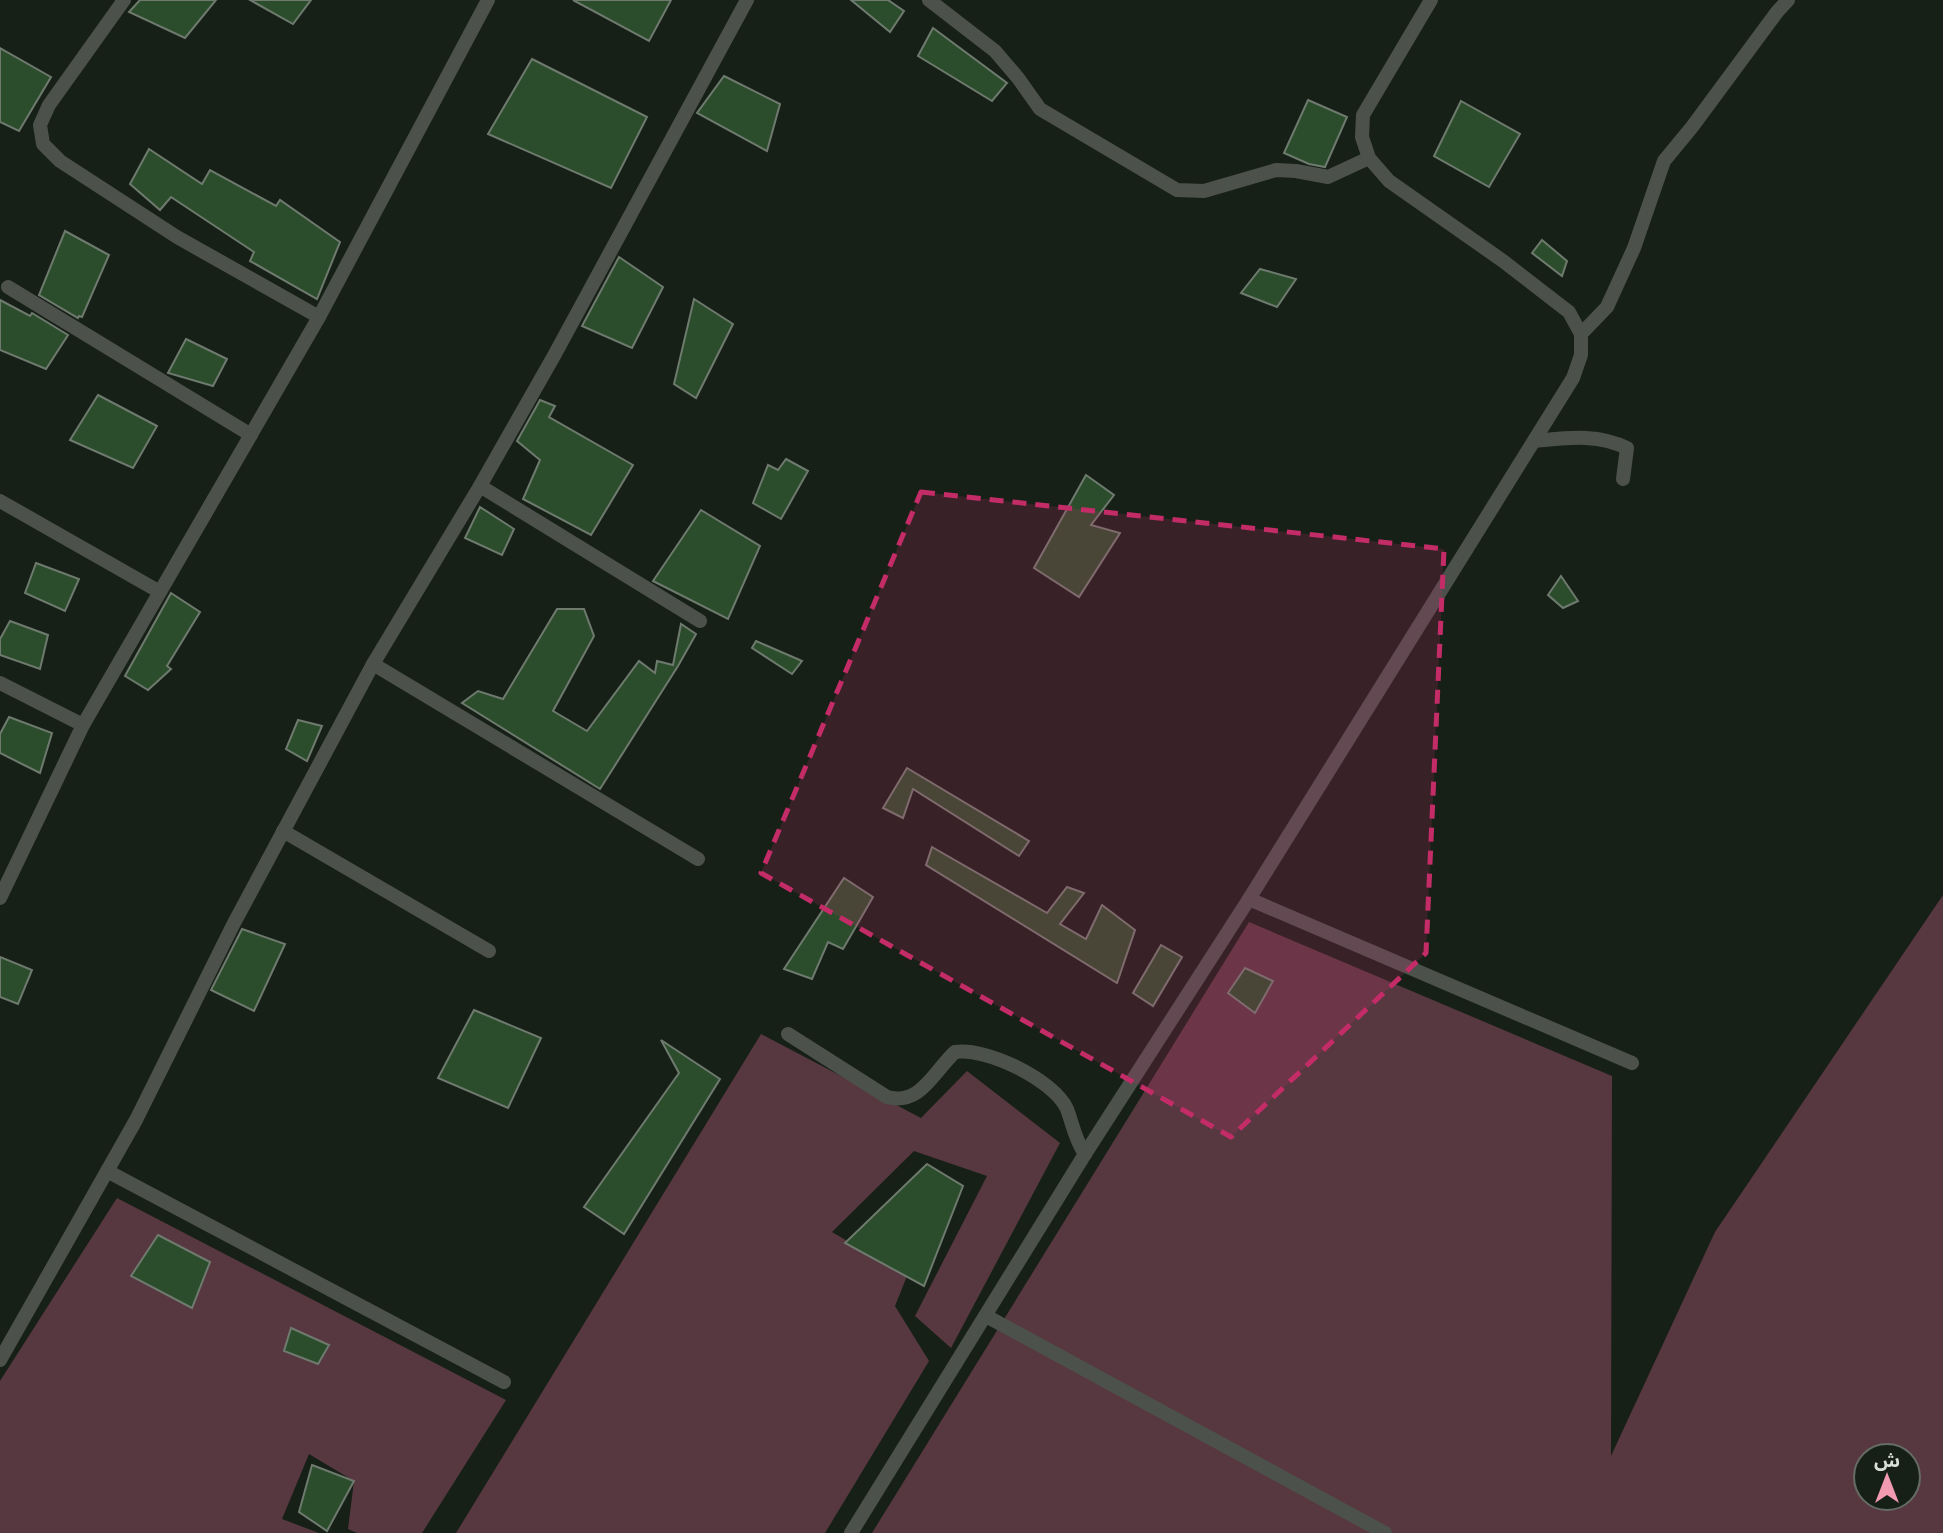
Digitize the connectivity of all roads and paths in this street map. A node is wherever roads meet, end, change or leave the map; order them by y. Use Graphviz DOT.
graph roads {
  1 [pos="124,0"];
  2 [pos="488,0"];
  3 [pos="747,0"];
  4 [pos="929,0"];
  5 [pos="1431,0"];
  6 [pos="1788,0"];
  7 [pos="1369,158"];
  8 [pos="8,287"];
  9 [pos="319,317"];
  10 [pos="1581,334"];
  11 [pos="251,435"];
  12 [pos="1534,441"];
  13 [pos="1623,479"];
  14 [pos="480,486"];
  15 [pos="0,501"];
  16 [pos="160,592"];
  17 [pos="699,621"];
  18 [pos="373,664"];
  19 [pos="0,683"];
  20 [pos="83,725"];
  21 [pos="283,831"];
  22 [pos="698,859"];
  23 [pos="0,898"];
  24 [pos="1249,899"];
  25 [pos="489,951"];
  26 [pos="788,1034"];
  27 [pos="1632,1063"];
  28 [pos="1085,1154"];
  29 [pos="107,1171"];
  30 [pos="986,1316"];
  31 [pos="0,1360"];
  32 [pos="504,1382"];
  33 [pos="851,1533"];
  34 [pos="1385,1533"];
  1 -- 9 [label="street"];
  2 -- 9 [label="street"];
  3 -- 14 [label="street"];
  4 -- 7 [label="street"];
  5 -- 7 [label="street"];
  6 -- 10 [label="street"];
  7 -- 10 [label="street"];
  8 -- 11 [label="street"];
  9 -- 11 [label="street"];
  10 -- 12 [label="street"];
  11 -- 16 [label="street"];
  12 -- 13 [label="street"];
  12 -- 24 [label="street"];
  14 -- 17 [label="street"];
  14 -- 18 [label="street"];
  15 -- 16 [label="street"];
  16 -- 20 [label="street"];
  18 -- 21 [label="street"];
  18 -- 22 [label="street"];
  19 -- 20 [label="street"];
  20 -- 23 [label="street"];
  21 -- 25 [label="street"];
  21 -- 29 [label="street"];
  24 -- 27 [label="street"];
  24 -- 28 [label="street"];
  26 -- 28 [label="street"];
  28 -- 30 [label="street"];
  29 -- 31 [label="street"];
  29 -- 32 [label="street"];
  30 -- 33 [label="street"];
  30 -- 34 [label="street"];
}
